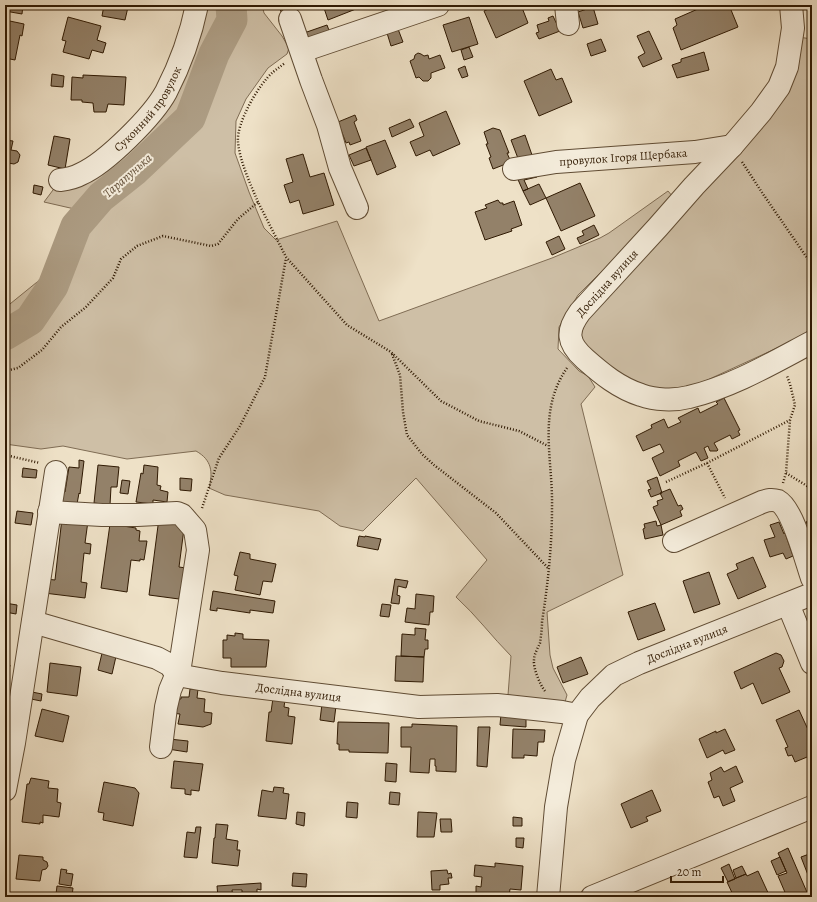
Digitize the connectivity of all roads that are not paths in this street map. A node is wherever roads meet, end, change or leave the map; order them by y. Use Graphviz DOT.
graph roads {
  1 [pos="197,5"];
  2 [pos="438,5"];
  3 [pos="791,5"];
  4 [pos="290,19"];
  5 [pos="302,51"];
  6 [pos="732,146"];
  7 [pos="514,169"];
  8 [pos="60,180"];
  9 [pos="357,208"];
  10 [pos="812,342"];
  11 [pos="56,472"];
  12 [pos="49,512"];
  13 [pos="674,541"];
  14 [pos="812,578"];
  15 [pos="812,594"];
  16 [pos="788,604"];
  17 [pos="32,622"];
  18 [pos="812,663"];
  19 [pos="177,675"];
  20 [pos="569,713"];
  21 [pos="161,747"];
  22 [pos="5,790"];
  23 [pos="812,807"];
  24 [pos="548,897"];
  25 [pos="592,897"];
  1 -- 8 [label="street, Суконний провулок"];
  2 -- 5 [label="street"];
  3 -- 6 [label="street, Дослідна вулиця"];
  4 -- 5 [label="street"];
  5 -- 9 [label="street"];
  6 -- 7 [label="street, провулок Ігоря Щербака"];
  6 -- 10 [label="street, Дослідна вулиця"];
  11 -- 12 [label="street"];
  12 -- 17 [label="street"];
  12 -- 19 [label="street"];
  13 -- 14 [label="street"];
  15 -- 16 [label="street, Дослідна вулиця"];
  16 -- 18 [label="street"];
  16 -- 20 [label="street, Дослідна вулиця"];
  17 -- 19 [label="street"];
  17 -- 22 [label="street"];
  19 -- 20 [label="street, Дослідна вулиця"];
  19 -- 21 [label="street"];
  20 -- 24 [label="street, Дослідна вулиця"];
  23 -- 25 [label="street"];
}
